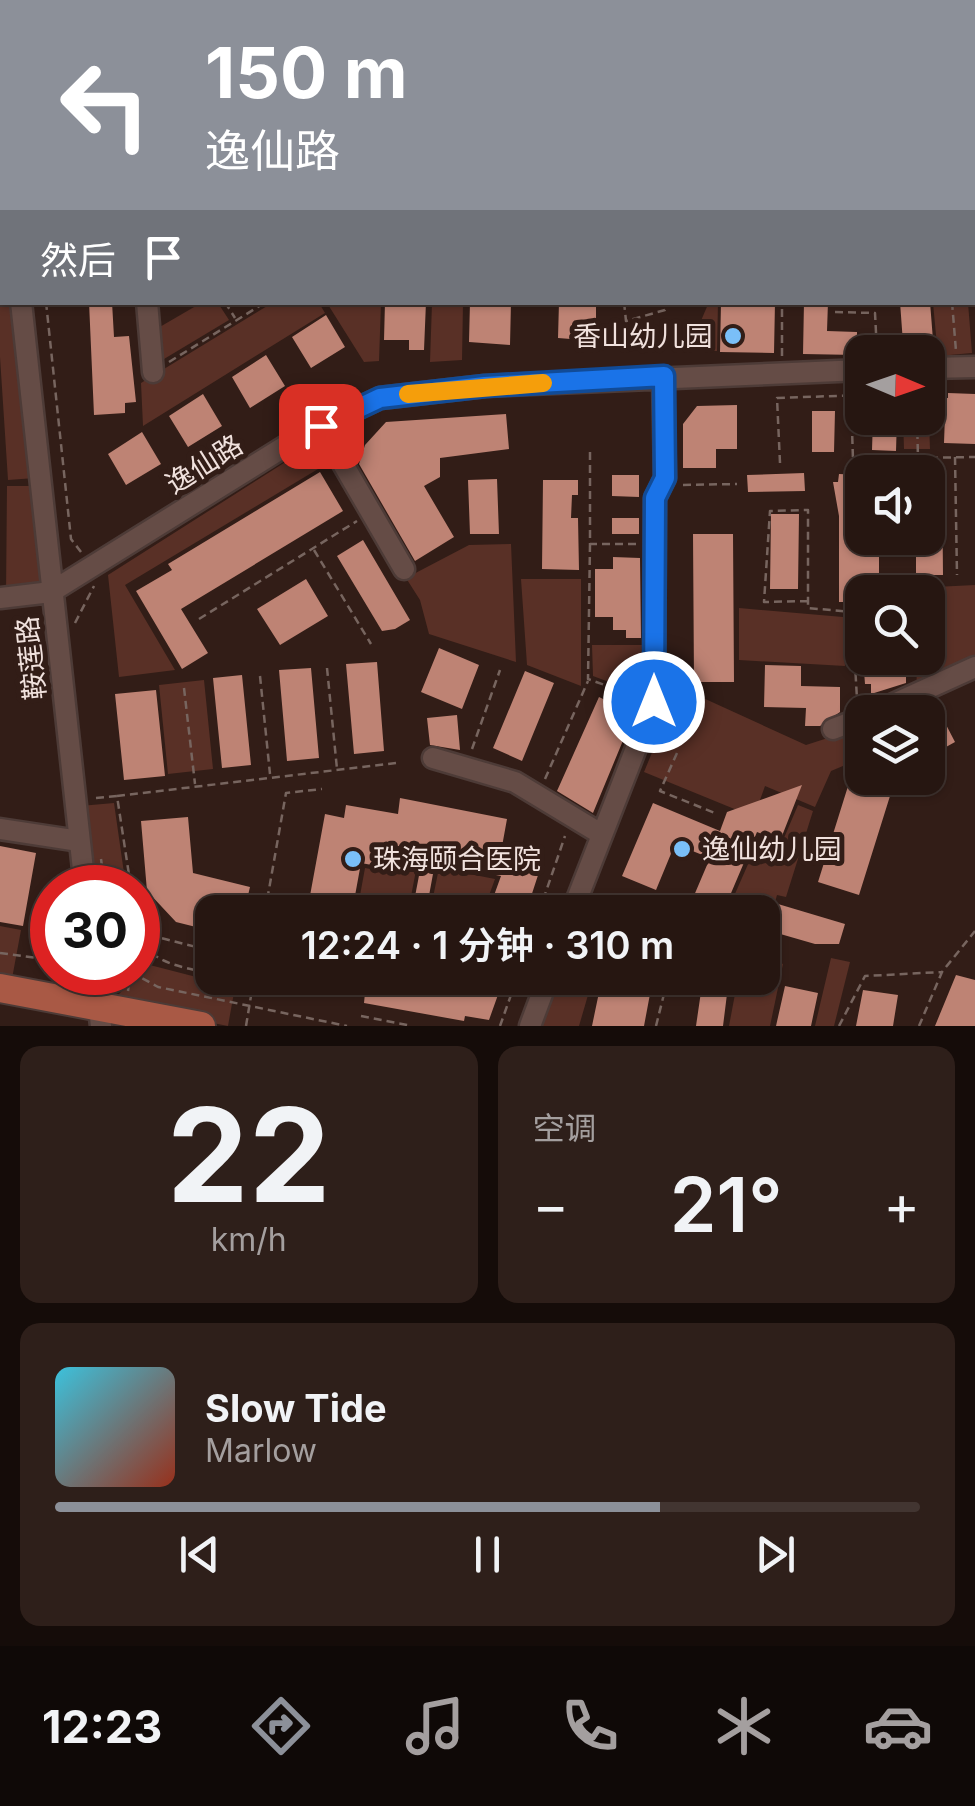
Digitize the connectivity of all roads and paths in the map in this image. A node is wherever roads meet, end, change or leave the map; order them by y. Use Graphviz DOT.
graph roads {
  1 [pos="21,305"];
  2 [pos="147,305"];
  3 [pos="227,305"];
  4 [pos="261,305"];
  5 [pos="624,305"];
  6 [pos="669,305"];
  7 [pos="782,305"];
  8 [pos="953,305"];
  9 [pos="835,312"];
  10 [pos="236,321"];
  11 [pos="876,335"];
  12 [pos="966,367"];
  13 [pos="845,371"];
  14 [pos="153,372"];
  15 [pos="782,373"];
  16 [pos="664,376"];
  17 [pos="845,395"];
  18 [pos="321,426"];
  19 [pos="917,435"];
  20 [pos="590,452"];
  21 [pos="975,457"];
  22 [pos="955,458"];
  23 [pos="780,463"];
  24 [pos="665,478"];
  25 [pos="737,484"];
  26 [pos="371,512"];
  27 [pos="590,544"];
  28 [pos="654,544"];
  29 [pos="313,549"];
  30 [pos="404,570"];
  31 [pos="957,575"];
  32 [pos="52,592"];
  33 [pos="0,598"];
  34 [pos="808,600"];
  35 [pos="199,619"];
  36 [pos="371,644"];
  37 [pos="975,666"];
  38 [pos="327,668"];
  39 [pos="500,670"];
  40 [pos="260,676"];
  41 [pos="588,679"];
  42 [pos="184,688"];
  43 [pos="856,695"];
  44 [pos="913,695"];
  45 [pos="654,702"];
  46 [pos="845,724"];
  47 [pos="833,729"];
  48 [pos="677,753"];
  49 [pos="434,758"];
  50 [pos="396,763"];
  51 [pos="466,768"];
  52 [pos="337,770"];
  53 [pos="270,776"];
  54 [pos="194,784"];
  55 [pos="322,790"];
  56 [pos="117,796"];
  57 [pos="538,796"];
  58 [pos="74,800"];
  59 [pos="714,813"];
  60 [pos="0,829"];
  61 [pos="601,834"];
  62 [pos="564,836"];
  63 [pos="79,840"];
  64 [pos="82,865"];
  65 [pos="128,865"];
  66 [pos="268,895"];
  67 [pos="545,895"];
  68 [pos="578,895"];
  69 [pos="975,931"];
  70 [pos="160,938"];
  71 [pos="195,947"];
  72 [pos="0,953"];
  73 [pos="30,957"];
  74 [pos="160,957"];
  75 [pos="195,968"];
  76 [pos="942,972"];
  77 [pos="160,987"];
  78 [pos="0,988"];
  79 [pos="251,995"];
  80 [pos="511,995"];
  81 [pos="542,995"];
  82 [pos="664,995"];
  83 [pos="249,1006"];
  84 [pos="109,1007"];
  85 [pos="361,1016"];
  86 [pos="201,1026"];
  87 [pos="246,1026"];
  88 [pos="347,1026"];
  89 [pos="412,1026"];
  90 [pos="500,1026"];
  91 [pos="530,1026"];
  92 [pos="656,1026"];
  93 [pos="839,1026"];
  94 [pos="919,1026"];
  1 -- 32 [label="street, 鞍莲路"];
  2 -- 14 [label="street"];
  3 -- 10 [label="path"];
  4 -- 10 [label="path"];
  5 -- 6 [label="path"];
  7 -- 15 [label="path"];
  8 -- 12 [label="path"];
  9 -- 11 [label="path"];
  10 -- 14 [label="path"];
  13 -- 15 [label="street, 逸仙路"];
  15 -- 16 [label="street, 逸仙路"];
  16 -- 18 [label="street, 逸仙路"];
  16 -- 24 [label="street"];
  17 -- 23 [label="path"];
  18 -- 26 [label="street"];
  18 -- 32 [label="street, 逸仙路"];
  19 -- 22 [label="path"];
  20 -- 27 [label="path"];
  21 -- 22 [label="path"];
  22 -- 31 [label="path"];
  24 -- 25 [label="path"];
  24 -- 28 [label="street"];
  26 -- 29 [label="path"];
  26 -- 30 [label="street"];
  27 -- 28 [label="path"];
  27 -- 41 [label="path"];
  28 -- 45 [label="street"];
  29 -- 35 [label="path"];
  29 -- 36 [label="path"];
  32 -- 33 [label="street, 逸仙路"];
  32 -- 58 [label="street, 鞍莲路"];
  34 -- 34 [label="path"];
  34 -- 43 [label="path"];
  37 -- 44 [label="street"];
  38 -- 52 [label="path"];
  39 -- 51 [label="path"];
  40 -- 53 [label="path"];
  41 -- 45 [label="path"];
  41 -- 57 [label="path"];
  42 -- 54 [label="path"];
  45 -- 61 [label="street"];
  46 -- 47 [label="street"];
  48 -- 59 [label="path"];
  49 -- 51 [label="street"];
  50 -- 52 [label="path"];
  51 -- 57 [label="street"];
  52 -- 53 [label="path"];
  53 -- 54 [label="path"];
  54 -- 56 [label="path"];
  55 -- 66 [label="path"];
  56 -- 58 [label="path"];
  56 -- 65 [label="path"];
  57 -- 61 [label="street"];
  58 -- 63 [label="street, 鞍莲路"];
  60 -- 63 [label="street"];
  61 -- 68 [label="street"];
  62 -- 67 [label="path"];
  63 -- 64 [label="street, 鞍莲路"];
  69 -- 76 [label="path"];
  70 -- 71 [label="path"];
  72 -- 73 [label="path"];
  74 -- 75 [label="path"];
  76 -- 93 [label="path"];
  76 -- 94 [label="path"];
  77 -- 83 [label="path"];
  78 -- 84 [label="main road"];
  79 -- 83 [label="path"];
  80 -- 90 [label="path"];
  81 -- 91 [label="street"];
  82 -- 92 [label="path"];
  83 -- 87 [label="path"];
  83 -- 88 [label="path"];
  84 -- 86 [label="main road"];
  85 -- 89 [label="path"];
}
